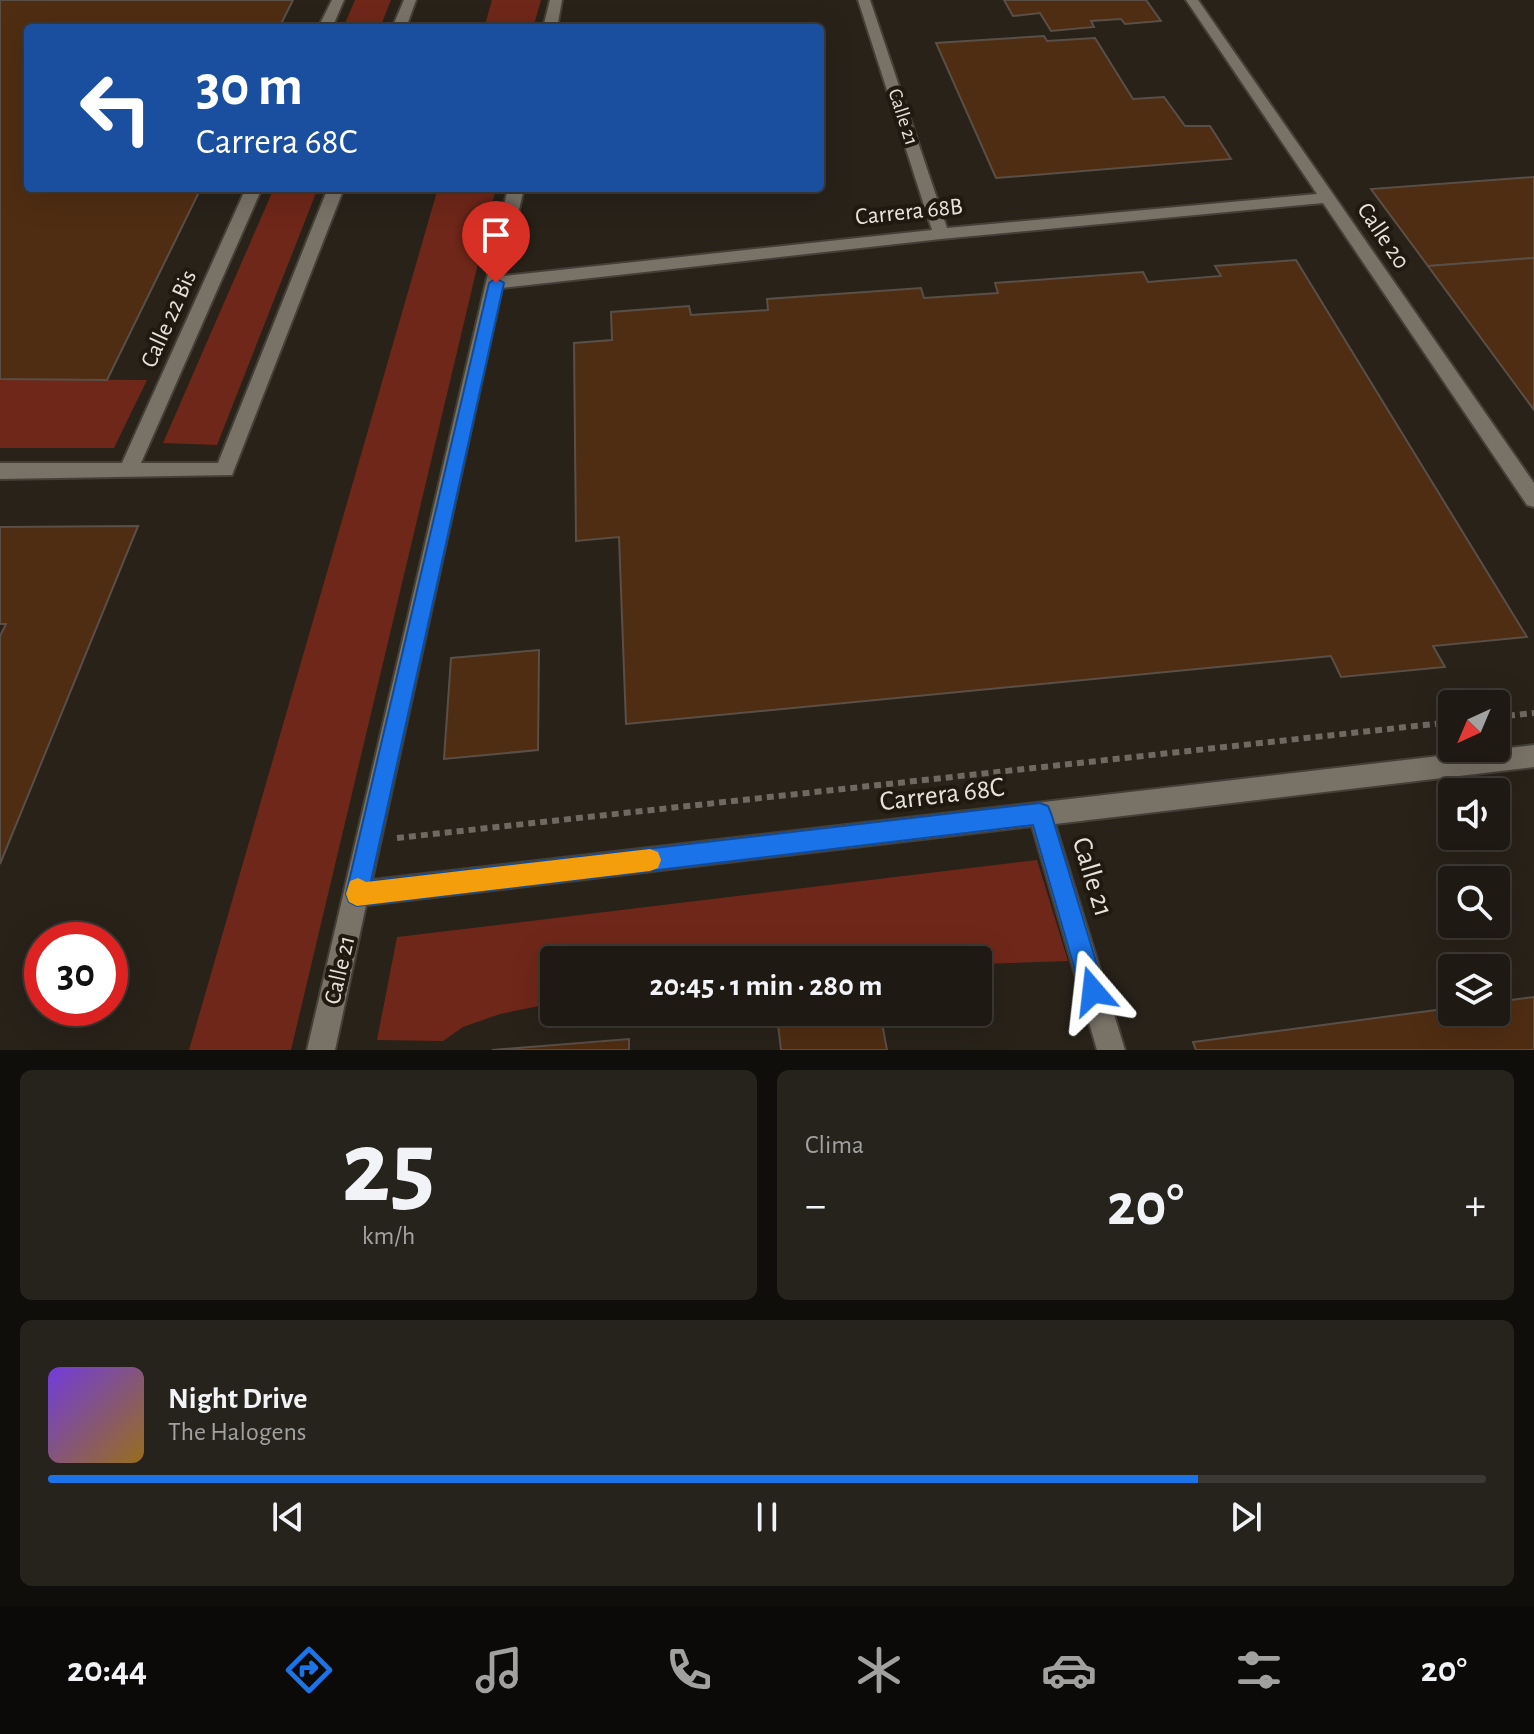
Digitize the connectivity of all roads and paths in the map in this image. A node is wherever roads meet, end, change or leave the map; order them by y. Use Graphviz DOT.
graph roads {
  1 [pos="338,0"];
  2 [pos="410,0"];
  3 [pos="556,0"];
  4 [pos="864,0"];
  5 [pos="1192,0"];
  6 [pos="327,24"];
  7 [pos="401,24"];
  8 [pos="551,24"];
  9 [pos="252,192"];
  10 [pos="334,192"];
  11 [pos="515,192"];
  12 [pos="1327,198"];
  13 [pos="941,234"];
  14 [pos="496,283"];
  15 [pos="128,470"];
  16 [pos="0,471"];
  17 [pos="1534,499"];
  18 [pos="1534,713"];
  19 [pos="1510,716"];
  20 [pos="1438,724"];
  21 [pos="1534,756"];
  22 [pos="1040,813"];
  23 [pos="368,841"];
  24 [pos="357,894"];
  25 [pos="321,1050"];
  26 [pos="1111,1050"];
  1 -- 6 [label="street"];
  2 -- 7 [label="street"];
  3 -- 8 [label="street"];
  4 -- 13 [label="street, Calle 21"];
  5 -- 12 [label="street, Calle 20"];
  9 -- 15 [label="street, Calle 22 Bis"];
  10 -- 15 [label="street"];
  11 -- 14 [label="street, Calle 21"];
  12 -- 13 [label="street, Carrera 68B"];
  12 -- 17 [label="street, Calle 20"];
  13 -- 14 [label="street, Carrera 68B"];
  14 -- 23 [label="street, Calle 21"];
  15 -- 16 [label="street"];
  18 -- 19 [label="path"];
  20 -- 23 [label="path"];
  21 -- 22 [label="street, Carrera 68C"];
  22 -- 24 [label="street, Carrera 68C"];
  22 -- 26 [label="street, Calle 21"];
  23 -- 24 [label="street, Calle 21"];
  24 -- 25 [label="street, Calle 21"];
}
